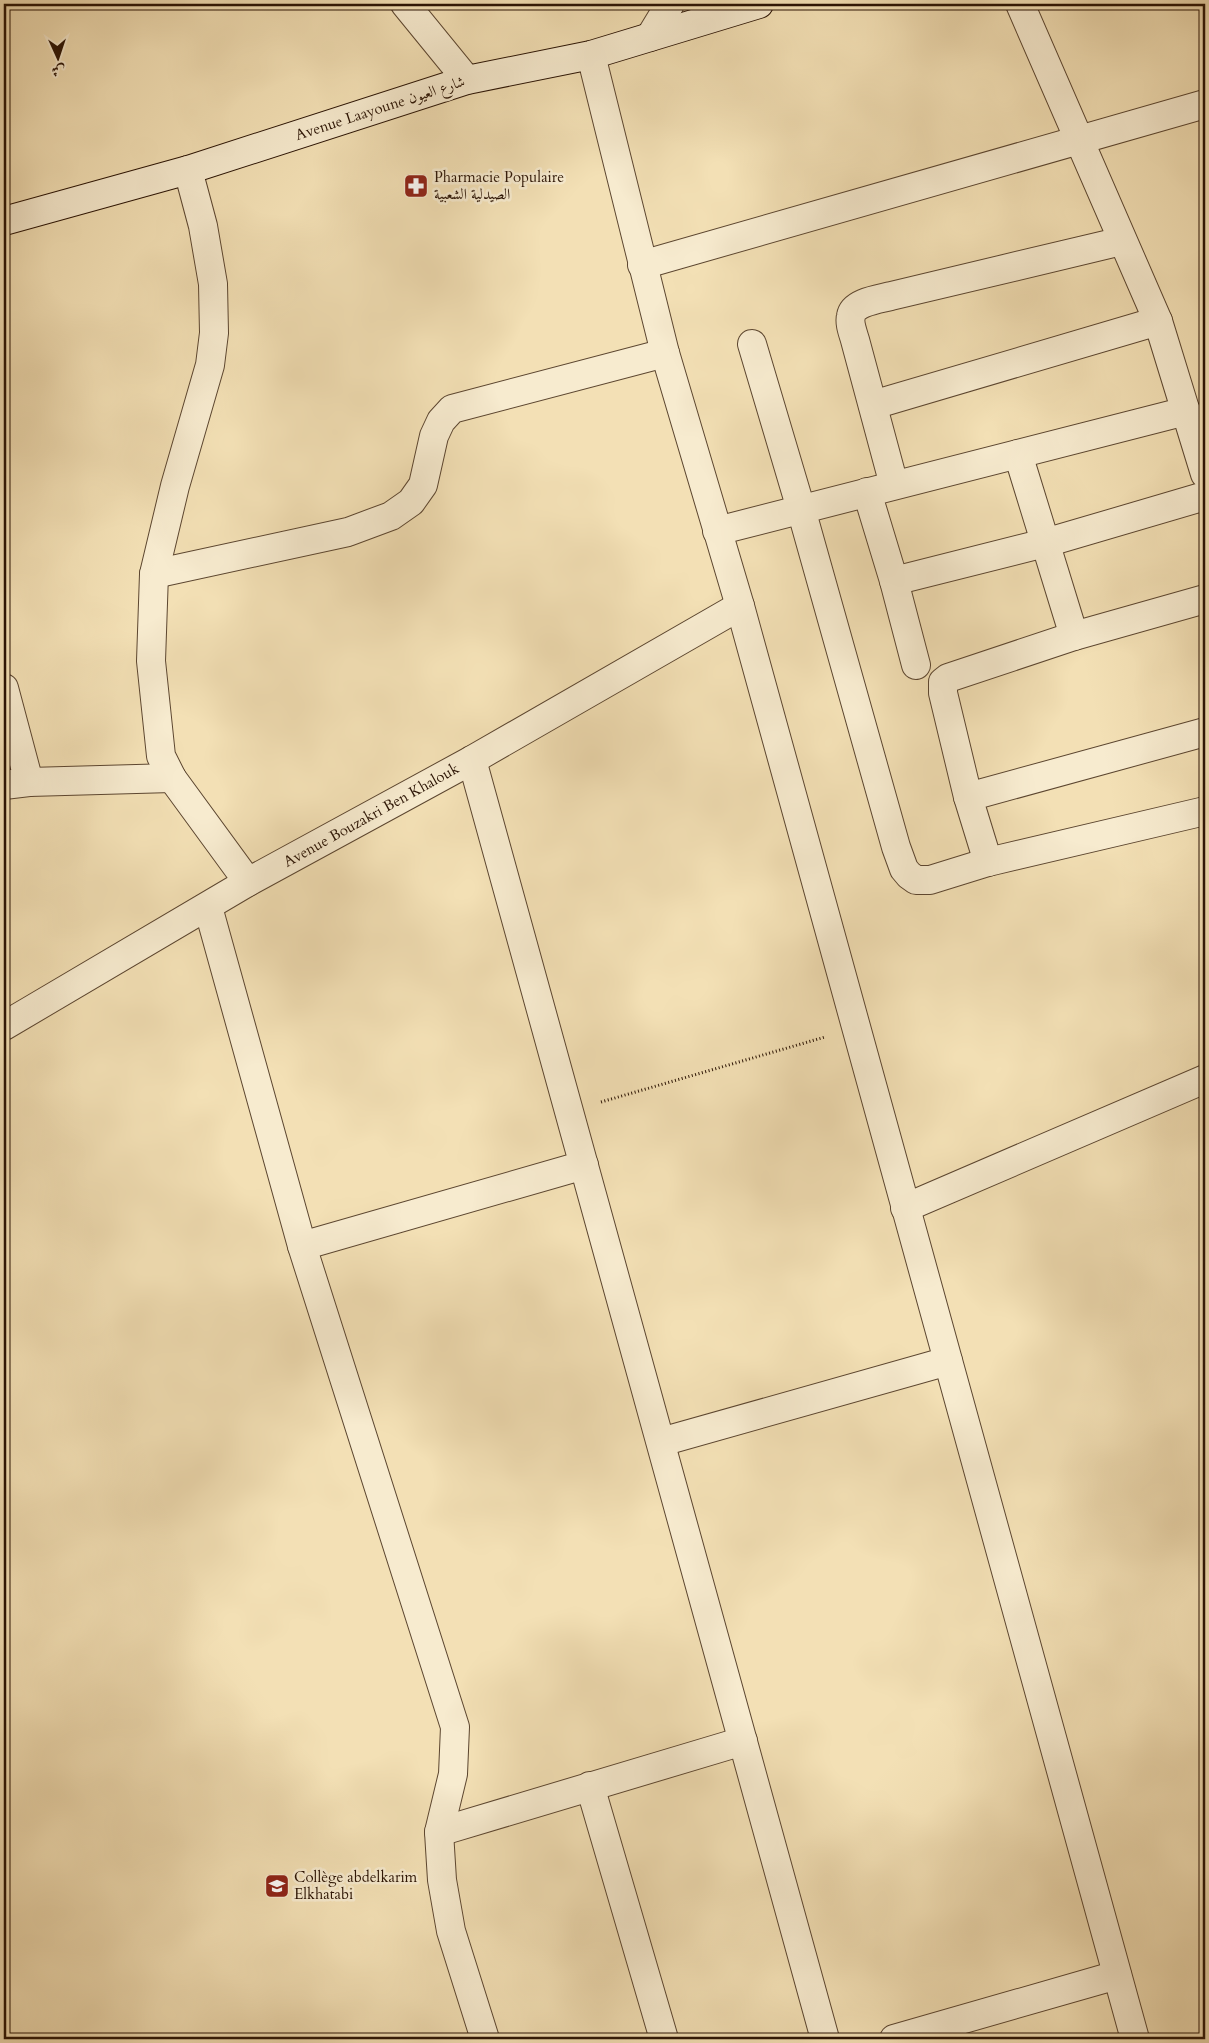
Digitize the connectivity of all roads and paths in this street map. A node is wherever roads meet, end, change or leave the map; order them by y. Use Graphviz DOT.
graph roads {
  1 [pos="405,4"];
  2 [pos="670,4"];
  3 [pos="759,4"];
  4 [pos="1020,4"];
  5 [pos="650,37"];
  6 [pos="591,55"];
  7 [pos="467,80"];
  8 [pos="1205,104"];
  9 [pos="1080,140"];
  10 [pos="188,170"];
  11 [pos="4,221"];
  12 [pos="1122,240"];
  13 [pos="642,265"];
  14 [pos="1158,321"];
  15 [pos="752,344"];
  16 [pos="665,353"];
  17 [pos="873,405"];
  18 [pos="1186,411"];
  19 [pos="1018,454"];
  20 [pos="1205,474"];
  21 [pos="894,485"];
  22 [pos="867,492"];
  23 [pos="1205,496"];
  24 [pos="801,509"];
  25 [pos="717,531"];
  26 [pos="1045,543"];
  27 [pos="154,574"];
  28 [pos="894,581"];
  29 [pos="1205,598"];
  30 [pos="740,606"];
  31 [pos="1074,636"];
  32 [pos="916,665"];
  33 [pos="4,688"];
  34 [pos="1205,732"];
  35 [pos="472,760"];
  36 [pos="172,778"];
  37 [pos="16,784"];
  38 [pos="968,797"];
  39 [pos="1205,812"];
  40 [pos="988,862"];
  41 [pos="248,882"];
  42 [pos="208,907"];
  43 [pos="4,1026"];
  44 [pos="857,1028"];
  45 [pos="1205,1079"];
  46 [pos="569,1111"];
  47 [pos="584,1165"];
  48 [pos="905,1208"];
  49 [pos="302,1246"];
  50 [pos="948,1360"];
  51 [pos="661,1442"];
  52 [pos="743,1740"];
  53 [pos="590,1786"];
  54 [pos="439,1832"];
  55 [pos="1117,1975"];
  56 [pos="485,2039"];
  57 [pos="664,2039"];
  58 [pos="825,2039"];
  59 [pos="894,2039"];
  60 [pos="1135,2039"];
  1 -- 7 [label="street"];
  2 -- 5 [label="street"];
  3 -- 5 [label="street, Avenue Laayoune شارع العيون"];
  4 -- 9 [label="street"];
  5 -- 6 [label="street, Avenue Laayoune شارع العيون"];
  6 -- 7 [label="street, Avenue Laayoune شارع العيون"];
  6 -- 13 [label="street"];
  7 -- 10 [label="street, Avenue Laayoune شارع العيون"];
  8 -- 9 [label="street"];
  9 -- 12 [label="street"];
  9 -- 13 [label="street"];
  10 -- 11 [label="street, Avenue Laayoune شارع العيون"];
  10 -- 27 [label="street"];
  12 -- 14 [label="street"];
  12 -- 17 [label="street"];
  13 -- 16 [label="street"];
  14 -- 17 [label="street"];
  14 -- 18 [label="street"];
  15 -- 24 [label="street"];
  16 -- 25 [label="street"];
  16 -- 27 [label="street"];
  17 -- 21 [label="street"];
  18 -- 19 [label="street"];
  18 -- 20 [label="street"];
  19 -- 21 [label="street"];
  19 -- 26 [label="street"];
  21 -- 22 [label="street"];
  22 -- 24 [label="street"];
  22 -- 28 [label="street"];
  23 -- 26 [label="street"];
  24 -- 25 [label="street"];
  24 -- 40 [label="street"];
  25 -- 30 [label="street"];
  26 -- 28 [label="street"];
  26 -- 31 [label="street"];
  27 -- 36 [label="street"];
  28 -- 32 [label="street"];
  29 -- 31 [label="street"];
  30 -- 35 [label="street, Avenue Bouzakri Ben Khalouk"];
  30 -- 44 [label="street"];
  31 -- 38 [label="street"];
  33 -- 37 [label="street"];
  34 -- 38 [label="street"];
  35 -- 41 [label="street, Avenue Bouzakri Ben Khalouk"];
  35 -- 46 [label="street"];
  36 -- 37 [label="street"];
  36 -- 41 [label="street"];
  38 -- 40 [label="street"];
  39 -- 40 [label="street"];
  41 -- 42 [label="street, Avenue Bouzakri Ben Khalouk"];
  42 -- 43 [label="street, Avenue Bouzakri Ben Khalouk"];
  42 -- 49 [label="street"];
  44 -- 46 [label="path"];
  44 -- 48 [label="street"];
  45 -- 48 [label="street"];
  46 -- 47 [label="street"];
  47 -- 49 [label="street"];
  47 -- 51 [label="street"];
  48 -- 50 [label="street"];
  49 -- 54 [label="street"];
  50 -- 51 [label="street"];
  50 -- 55 [label="street"];
  51 -- 52 [label="street"];
  52 -- 53 [label="street"];
  52 -- 58 [label="street"];
  53 -- 54 [label="street"];
  53 -- 57 [label="street"];
  54 -- 56 [label="street"];
  55 -- 59 [label="street"];
  55 -- 60 [label="street"];
}
